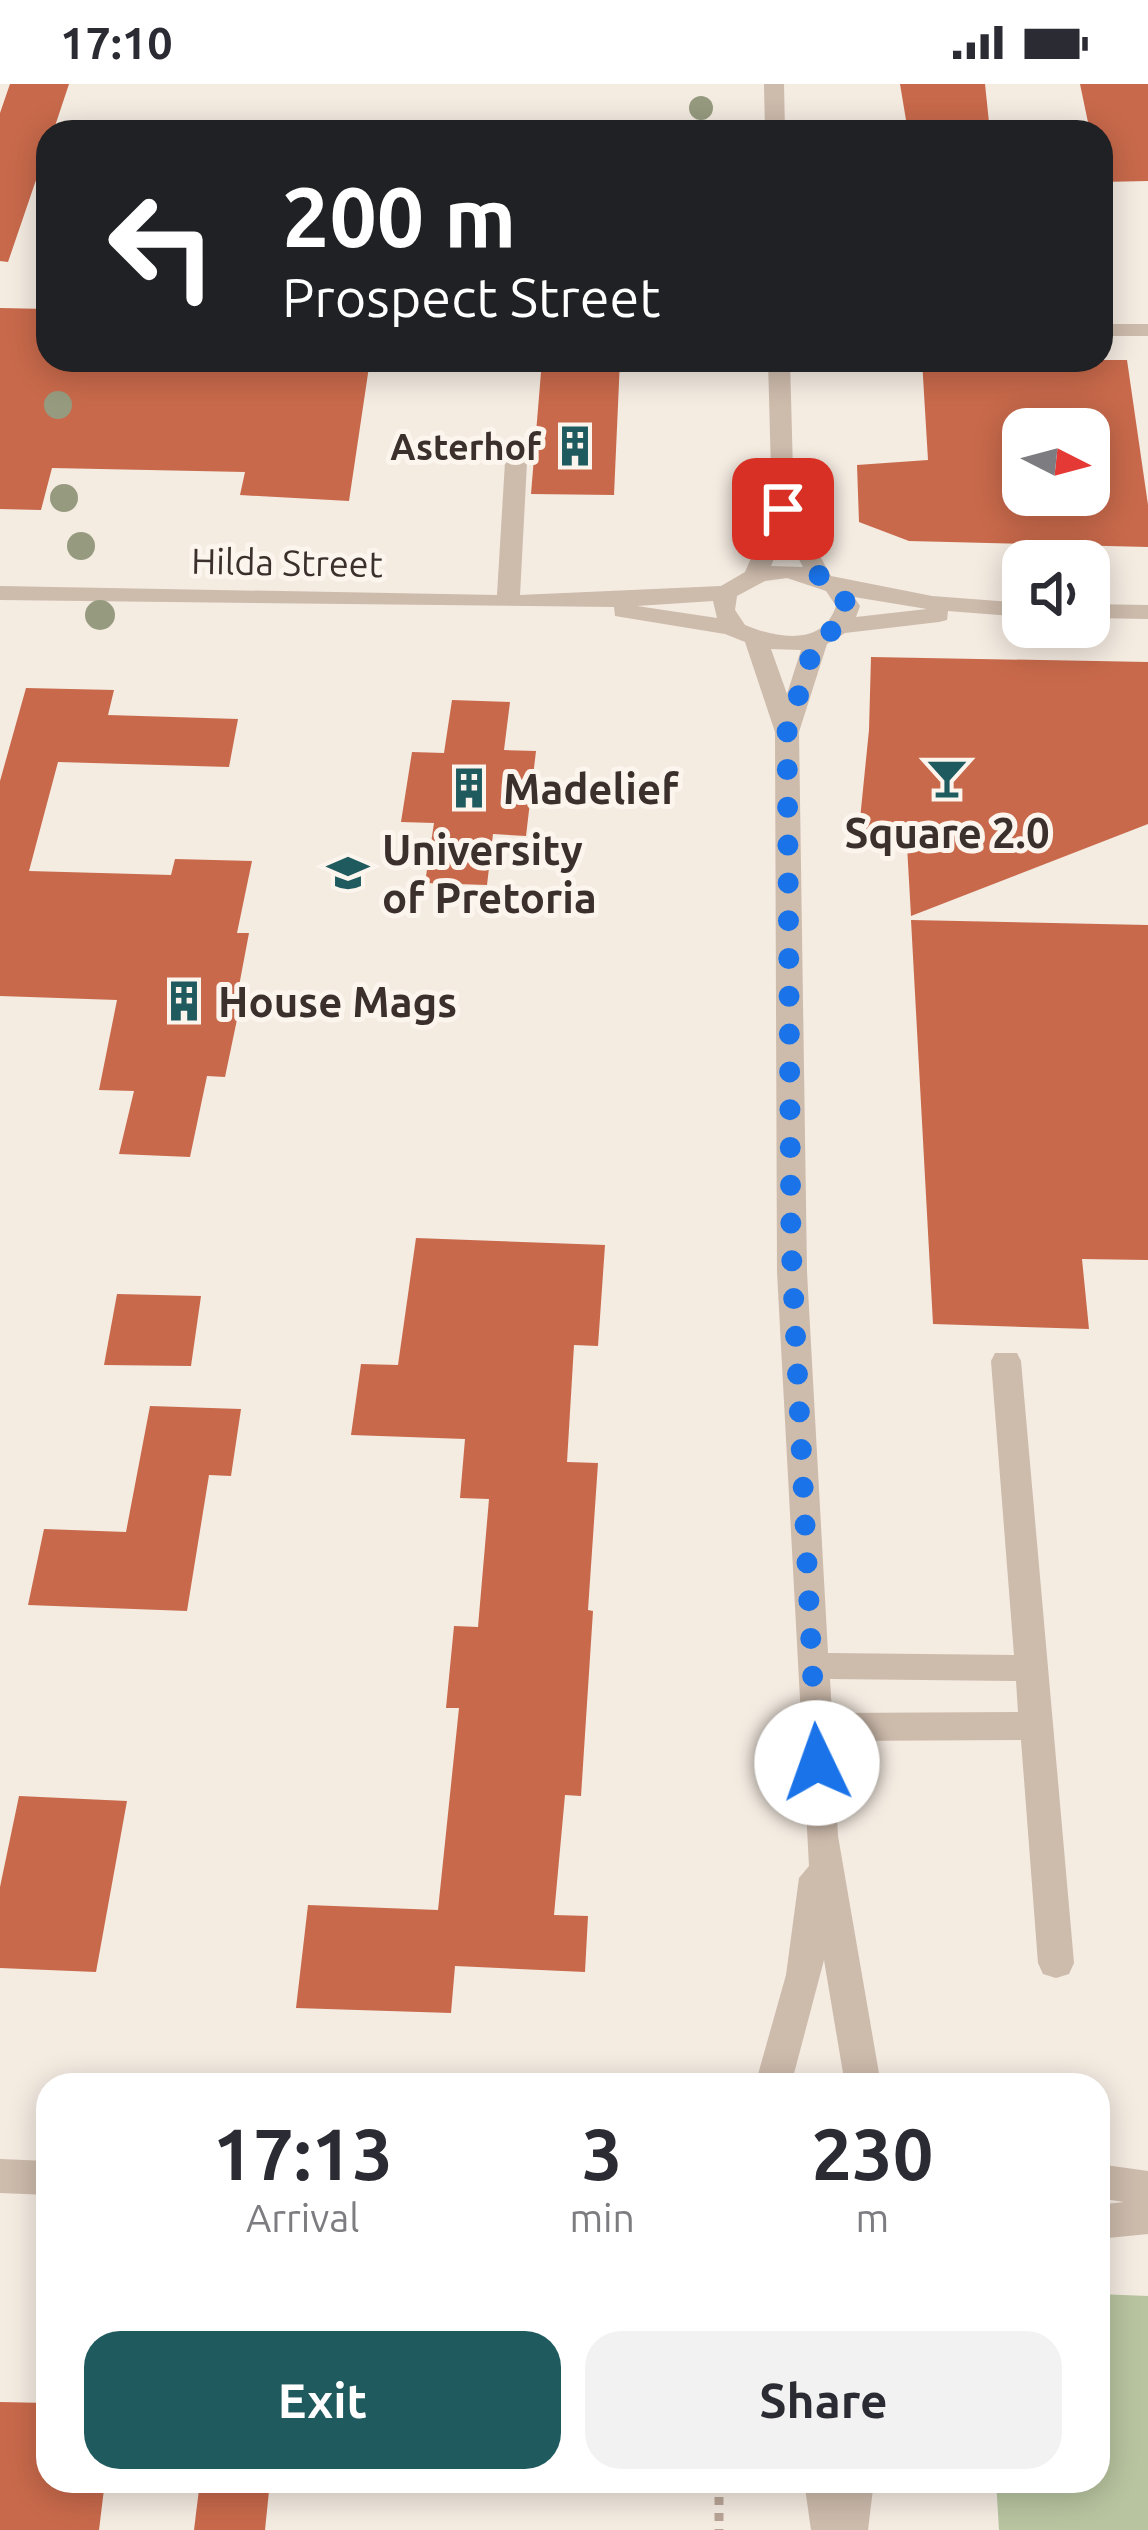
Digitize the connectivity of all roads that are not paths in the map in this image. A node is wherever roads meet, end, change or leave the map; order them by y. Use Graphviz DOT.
graph roads {
  1 [pos="774,84"];
  2 [pos="775,120"];
  3 [pos="1113,330"];
  4 [pos="1148,330"];
  5 [pos="779,372"];
  6 [pos="516,462"];
  7 [pos="783,509"];
  8 [pos="756,574"];
  9 [pos="828,583"];
  10 [pos="0,593"];
  11 [pos="725,593"];
  12 [pos="508,602"];
  13 [pos="572,603"];
  14 [pos="1002,608"];
  15 [pos="1110,611"];
  16 [pos="1002,612"];
  17 [pos="1148,612"];
  18 [pos="840,626"];
  19 [pos="746,633"];
  20 [pos="816,640"];
  21 [pos="787,732"];
  22 [pos="1006,1361"];
  23 [pos="812,1666"];
  24 [pos="1032,1668"];
  25 [pos="1037,1726"];
  26 [pos="815,1727"];
  27 [pos="821,1836"];
  28 [pos="1056,1963"];
  29 [pos="776,2073"];
  30 [pos="861,2073"];
  31 [pos="0,2176"];
  32 [pos="36,2177"];
  33 [pos="1110,2183"];
  34 [pos="1148,2188"];
  35 [pos="1148,2217"];
  36 [pos="1110,2221"];
  37 [pos="826,2493"];
  38 [pos="853,2493"];
  39 [pos="831,2530"];
  40 [pos="848,2530"];
  1 -- 2 [label="street"];
  3 -- 4 [label="street"];
  5 -- 7 [label="street"];
  6 -- 12 [label="street"];
  7 -- 8 [label="street"];
  7 -- 9 [label="street"];
  8 -- 9 [label="street"];
  8 -- 11 [label="street"];
  9 -- 14 [label="street"];
  9 -- 18 [label="street"];
  10 -- 12 [label="street, Hilda Street"];
  11 -- 13 [label="street, Hilda Street"];
  11 -- 19 [label="street"];
  12 -- 13 [label="street, Hilda Street"];
  13 -- 19 [label="street, Hilda Street"];
  15 -- 17 [label="street"];
  16 -- 18 [label="street"];
  18 -- 20 [label="street"];
  19 -- 20 [label="street, Hilda Street"];
  19 -- 21 [label="street"];
  20 -- 21 [label="street"];
  21 -- 23 [label="street"];
  22 -- 24 [label="street"];
  23 -- 24 [label="street"];
  23 -- 26 [label="street"];
  24 -- 25 [label="street"];
  25 -- 26 [label="street"];
  25 -- 28 [label="street"];
  26 -- 27 [label="street"];
  27 -- 29 [label="street"];
  27 -- 30 [label="street"];
  31 -- 32 [label="street"];
  33 -- 34 [label="street"];
  35 -- 36 [label="street"];
  37 -- 39 [label="street"];
  38 -- 40 [label="street"];
}
